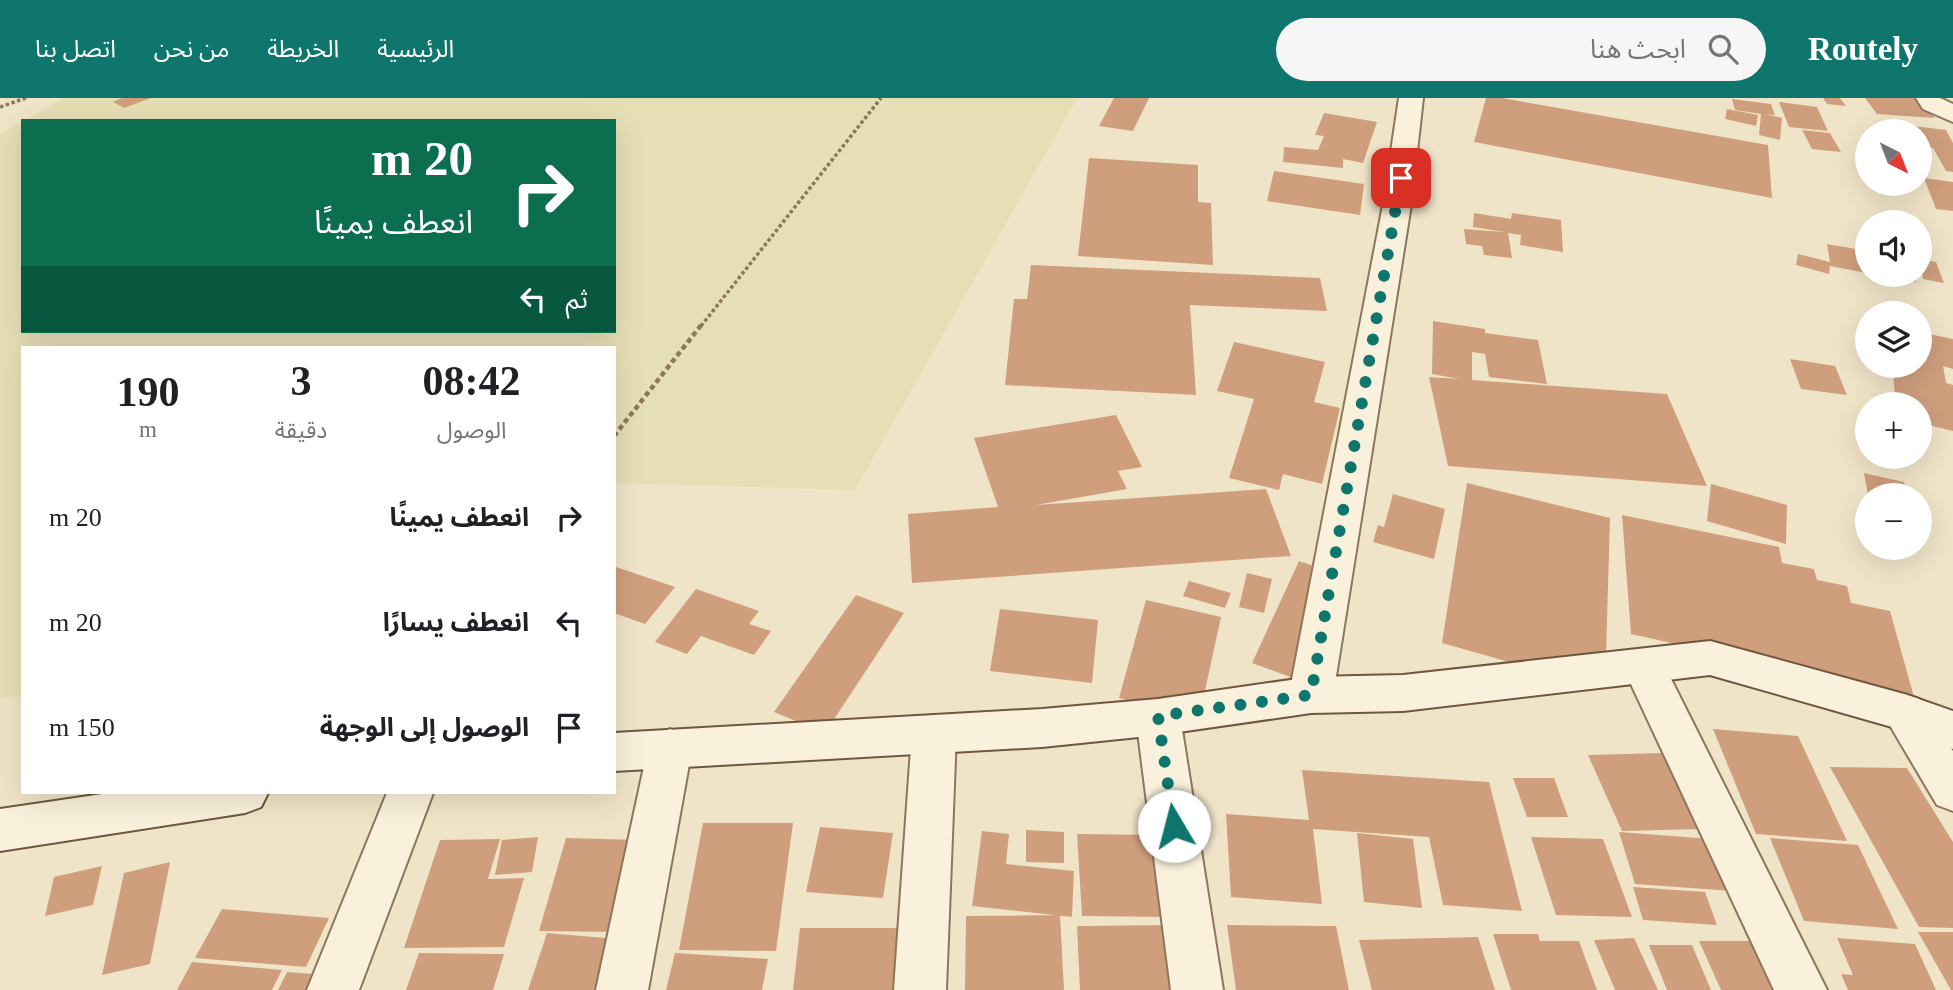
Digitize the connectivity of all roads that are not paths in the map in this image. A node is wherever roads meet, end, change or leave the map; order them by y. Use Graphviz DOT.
graph roads {
  1 [pos="1411,98"];
  2 [pos="1928,98"];
  3 [pos="1953,114"];
  4 [pos="1644,667"];
  5 [pos="1311,695"];
  6 [pos="1904,712"];
  7 [pos="1158,716"];
  8 [pos="1953,730"];
  9 [pos="934,734"];
  10 [pos="670,748"];
  11 [pos="616,752"];
  12 [pos="1953,791"];
  13 [pos="238,794"];
  14 [pos="410,794"];
  15 [pos="0,830"];
  16 [pos="333,990"];
  17 [pos="622,990"];
  18 [pos="920,990"];
  19 [pos="1197,990"];
  20 [pos="1801,990"];
  1 -- 5 [label="street"];
  2 -- 3 [label="street"];
  4 -- 5 [label="street"];
  4 -- 6 [label="street"];
  4 -- 20 [label="street"];
  5 -- 7 [label="street"];
  6 -- 8 [label="street"];
  6 -- 12 [label="street"];
  7 -- 9 [label="street"];
  7 -- 19 [label="street"];
  9 -- 10 [label="street"];
  9 -- 18 [label="street"];
  10 -- 11 [label="street"];
  10 -- 17 [label="street"];
  13 -- 15 [label="street"];
  14 -- 16 [label="street"];
}
